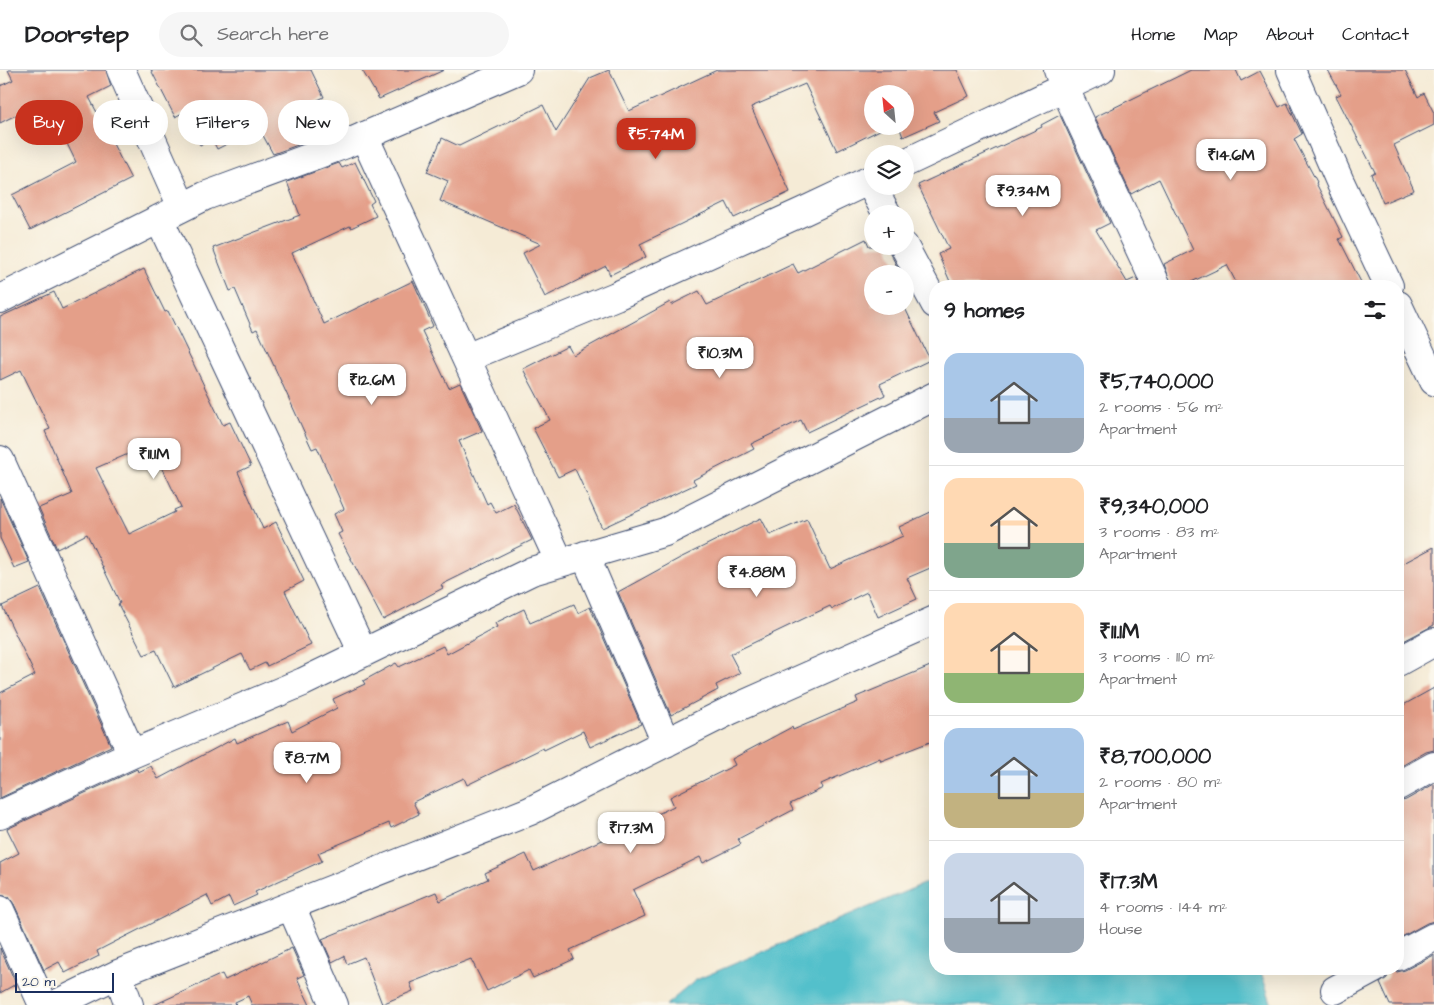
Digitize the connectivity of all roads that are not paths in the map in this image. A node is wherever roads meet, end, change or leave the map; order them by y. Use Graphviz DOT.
graph roads {
  1 [pos="121,70"];
  2 [pos="518,70"];
  3 [pos="1101,70"];
  4 [pos="1291,70"];
  5 [pos="1061,79"];
  6 [pos="364,136"];
  7 [pos="914,158"];
  8 [pos="864,183"];
  9 [pos="170,213"];
  10 [pos="909,255"];
  11 [pos="1154,280"];
  12 [pos="1385,280"];
  13 [pos="929,293"];
  14 [pos="0,298"];
  15 [pos="1404,319"];
  16 [pos="466,358"];
  17 [pos="1434,382"];
  18 [pos="929,399"];
  19 [pos="0,460"];
  20 [pos="573,559"];
  21 [pos="929,623"];
  22 [pos="1434,642"];
  23 [pos="363,653"];
  24 [pos="1404,659"];
  25 [pos="666,742"];
  26 [pos="132,754"];
  27 [pos="1434,766"];
  28 [pos="1404,783"];
  29 [pos="0,815"];
  30 [pos="291,906"];
  31 [pos="0,910"];
  32 [pos="1434,937"];
  33 [pos="1404,953"];
  34 [pos="118,974"];
  35 [pos="1363,975"];
  36 [pos="1335,990"];
  37 [pos="43,1005"];
  38 [pos="54,1005"];
  39 [pos="129,1005"];
  40 [pos="334,1005"];
  1 -- 9 [label="street"];
  2 -- 6 [label="street"];
  3 -- 5 [label="street"];
  4 -- 12 [label="street"];
  5 -- 7 [label="street"];
  5 -- 11 [label="street"];
  6 -- 9 [label="street"];
  6 -- 16 [label="street"];
  8 -- 16 [label="street"];
  9 -- 14 [label="street"];
  9 -- 23 [label="street"];
  10 -- 13 [label="street"];
  15 -- 17 [label="street"];
  16 -- 20 [label="street"];
  18 -- 20 [label="street"];
  19 -- 26 [label="street"];
  20 -- 23 [label="street"];
  20 -- 25 [label="street"];
  21 -- 25 [label="street"];
  22 -- 24 [label="street"];
  23 -- 26 [label="street"];
  25 -- 30 [label="street"];
  26 -- 29 [label="street"];
  27 -- 28 [label="street"];
  30 -- 34 [label="street"];
  30 -- 40 [label="street"];
  31 -- 37 [label="street"];
  32 -- 33 [label="street"];
  34 -- 38 [label="street"];
  34 -- 39 [label="street"];
  35 -- 36 [label="street"];
}
